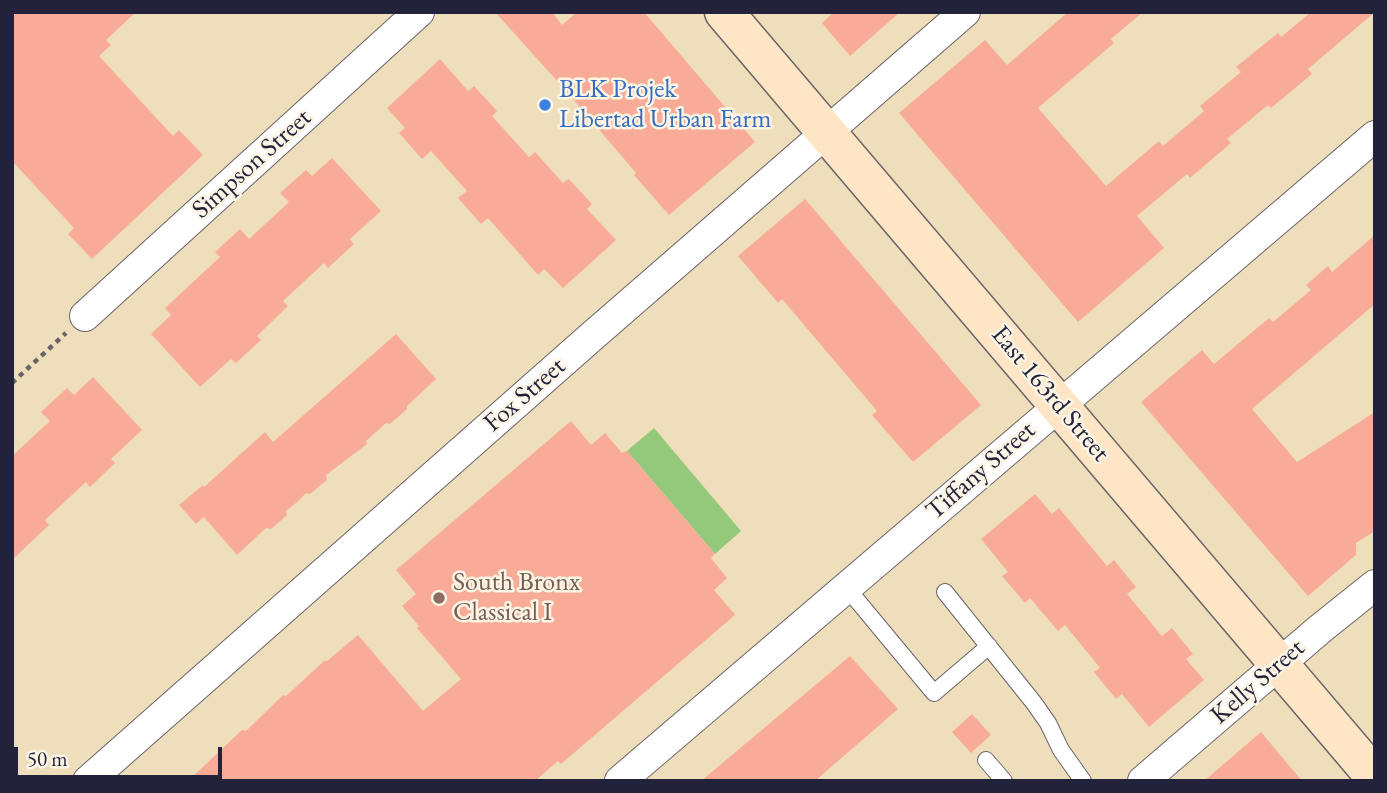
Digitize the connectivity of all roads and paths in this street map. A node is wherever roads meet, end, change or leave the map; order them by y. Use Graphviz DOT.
graph roads {
  1 [pos="419,12"];
  2 [pos="724,12"];
  3 [pos="965,12"];
  4 [pos="826,131"];
  5 [pos="1375,136"];
  6 [pos="85,316"];
  7 [pos="12,383"];
  8 [pos="1059,404"];
  9 [pos="1375,585"];
  10 [pos="846,587"];
  11 [pos="946,592"];
  12 [pos="989,646"];
  13 [pos="1279,665"];
  14 [pos="986,760"];
  15 [pos="1375,777"];
  16 [pos="88,781"];
  17 [pos="620,781"];
  18 [pos="1004,781"];
  19 [pos="1083,781"];
  20 [pos="1143,781"];
  1 -- 6 [label="street, Simpson Street"];
  2 -- 4 [label="main road, East 163rd Street"];
  3 -- 4 [label="street, Fox Street"];
  4 -- 8 [label="main road, East 163rd Street"];
  4 -- 16 [label="street, Fox Street"];
  5 -- 8 [label="street, Tiffany Street"];
  6 -- 7 [label="path"];
  8 -- 10 [label="street, Tiffany Street"];
  8 -- 13 [label="main road, East 163rd Street"];
  9 -- 13 [label="street, Kelly Street"];
  10 -- 12 [label="lane"];
  10 -- 17 [label="street, Tiffany Street"];
  11 -- 12 [label="lane"];
  12 -- 19 [label="lane"];
  13 -- 15 [label="main road, East 163rd Street"];
  13 -- 20 [label="street, Kelly Street"];
  14 -- 18 [label="lane"];
}
